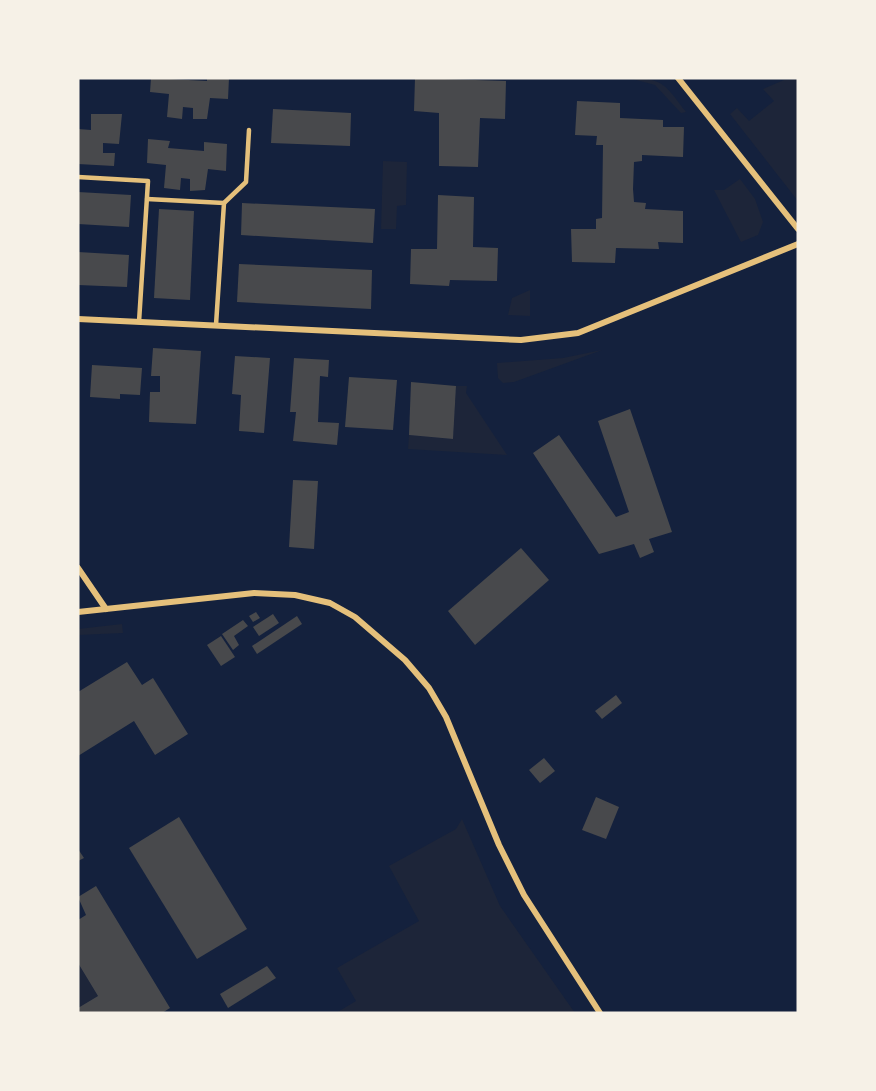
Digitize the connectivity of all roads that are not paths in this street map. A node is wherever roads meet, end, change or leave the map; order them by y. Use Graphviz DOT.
graph roads {
  1 [pos="678,78"];
  2 [pos="249,130"];
  3 [pos="78,177"];
  4 [pos="147,199"];
  5 [pos="224,203"];
  6 [pos="798,228"];
  7 [pos="798,244"];
  8 [pos="78,319"];
  9 [pos="140,322"];
  10 [pos="216,325"];
  11 [pos="78,568"];
  12 [pos="106,609"];
  13 [pos="78,612"];
  14 [pos="600,1013"];
  1 -- 6 [label="street"];
  2 -- 5 [label="lane"];
  3 -- 4 [label="lane"];
  4 -- 5 [label="lane"];
  4 -- 9 [label="lane"];
  5 -- 10 [label="lane"];
  7 -- 10 [label="street"];
  8 -- 9 [label="street"];
  9 -- 10 [label="street"];
  11 -- 12 [label="street"];
  12 -- 13 [label="street"];
  12 -- 14 [label="street"];
}
